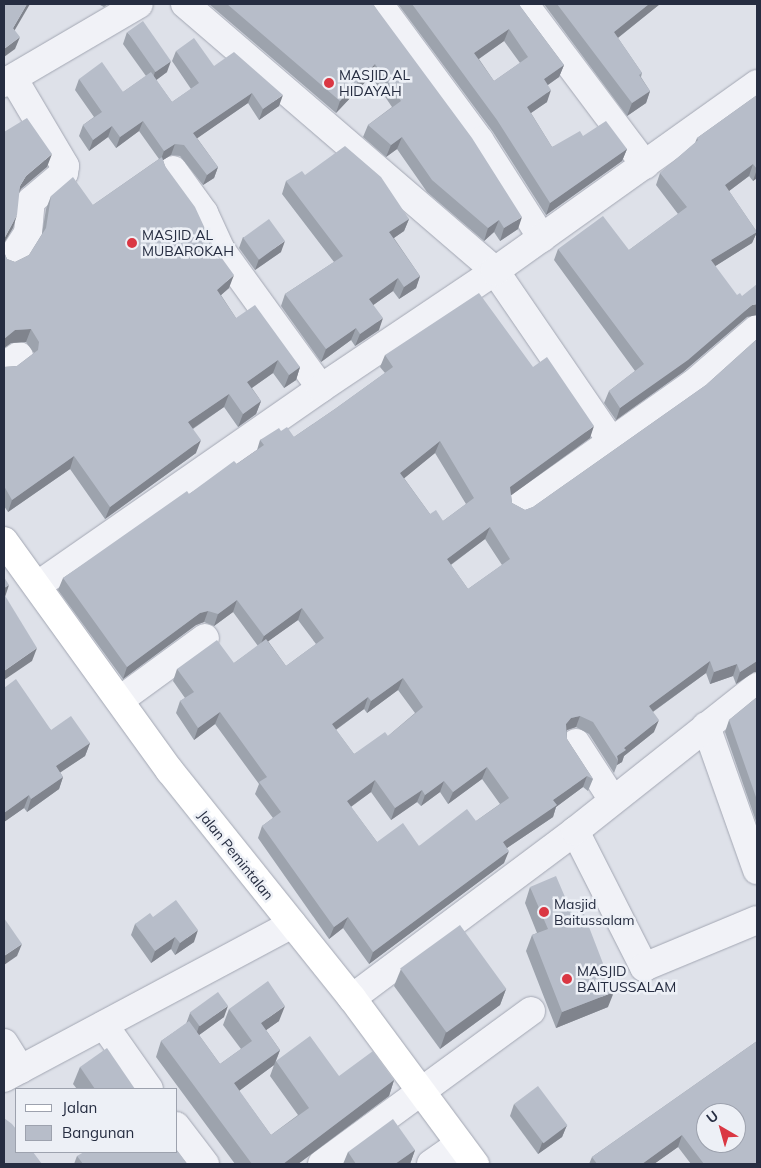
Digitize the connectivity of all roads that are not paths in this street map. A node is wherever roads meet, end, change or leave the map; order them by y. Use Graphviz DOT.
graph roads {
  1 [pos="140,4"];
  2 [pos="186,4"];
  3 [pos="379,4"];
  4 [pos="528,10"];
  5 [pos="8,80"];
  6 [pos="757,84"];
  7 [pos="645,164"];
  8 [pos="173,170"];
  9 [pos="542,238"];
  10 [pos="11,259"];
  11 [pos="496,271"];
  12 [pos="757,329"];
  13 [pos="321,388"];
  14 [pos="612,442"];
  15 [pos="520,506"];
  16 [pos="5,545"];
  17 [pos="38,586"];
  18 [pos="205,638"];
  19 [pos="757,687"];
  20 [pos="120,700"];
  21 [pos="706,726"];
  22 [pos="576,742"];
  23 [pos="613,800"];
  24 [pos="575,830"];
  25 [pos="757,870"];
  26 [pos="757,920"];
  27 [pos="292,924"];
  28 [pos="352,998"];
  29 [pos="531,1011"];
  30 [pos="104,1025"];
  31 [pos="4,1043"];
  32 [pos="12,1074"];
  33 [pos="148,1088"];
  34 [pos="422,1093"];
  35 [pos="178,1129"];
  36 [pos="468,1154"];
  37 [pos="205,1164"];
  38 [pos="322,1164"];
  39 [pos="431,1164"];
  1 -- 5 [label="street"];
  2 -- 11 [label="street"];
  3 -- 9 [label="street"];
  4 -- 7 [label="street"];
  5 -- 10 [label="street"];
  6 -- 7 [label="street"];
  7 -- 9 [label="street"];
  8 -- 13 [label="street"];
  9 -- 11 [label="street"];
  11 -- 13 [label="street"];
  11 -- 14 [label="street"];
  12 -- 14 [label="street"];
  13 -- 17 [label="street"];
  14 -- 15 [label="street"];
  16 -- 17 [label="main road, Jalan Pemintalan"];
  17 -- 20 [label="main road, Jalan Pemintalan"];
  18 -- 20 [label="street"];
  19 -- 21 [label="street"];
  20 -- 27 [label="main road, Jalan Pemintalan"];
  21 -- 23 [label="street"];
  21 -- 25 [label="street"];
  22 -- 23 [label="street"];
  23 -- 24 [label="street"];
  24 -- 26 [label="street"];
  24 -- 28 [label="street"];
  27 -- 28 [label="main road, Jalan Pemintalan"];
  27 -- 30 [label="street"];
  28 -- 34 [label="main road, Jalan Pemintalan"];
  29 -- 34 [label="street"];
  30 -- 32 [label="street"];
  30 -- 33 [label="street"];
  31 -- 32 [label="street"];
  34 -- 36 [label="main road, Jalan Pemintalan"];
  34 -- 38 [label="street"];
  35 -- 37 [label="street"];
  36 -- 39 [label="street"];
}
